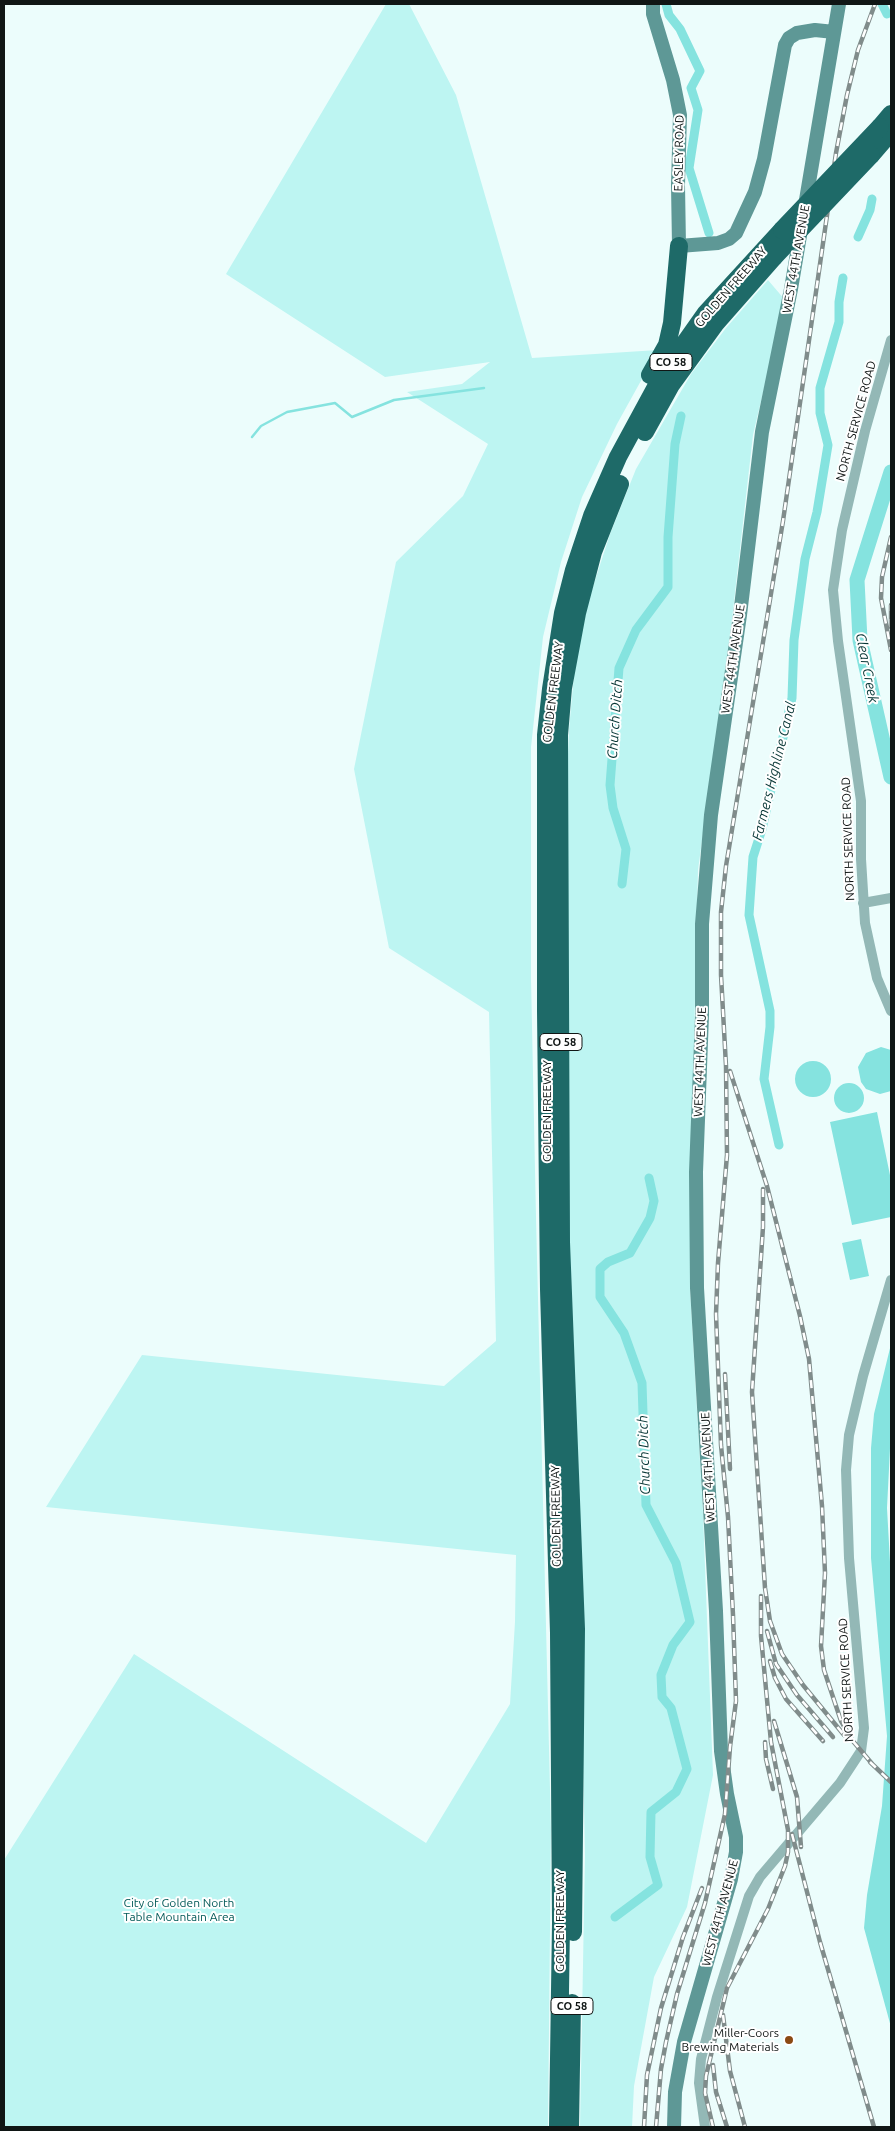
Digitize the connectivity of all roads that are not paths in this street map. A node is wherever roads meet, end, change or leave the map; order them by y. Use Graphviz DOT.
graph roads {
  1 [pos="653,4"];
  2 [pos="839,4"];
  3 [pos="834,32"];
  4 [pos="888,124"];
  5 [pos="679,246"];
  6 [pos="891,340"];
  7 [pos="592,516"];
  8 [pos="890,899"];
  9 [pos="863,903"];
  10 [pos="891,1011"];
  11 [pos="891,1280"];
  12 [pos="558,2127"];
  13 [pos="570,2127"];
  14 [pos="674,2127"];
  15 [pos="705,2127"];
  1 -- 5 [label="street, EASLEY ROAD"];
  2 -- 3 [label="street, WEST 44TH AVENUE"];
  3 -- 5 [label="street"];
  3 -- 14 [label="street, WEST 44TH AVENUE"];
  4 -- 7 [label="highway, GOLDEN FREEWAY / CO 58, bridge"];
  4 -- 13 [label="highway, GOLDEN FREEWAY / CO 58, bridge"];
  5 -- 7 [label="highway"];
  6 -- 9 [label="street, NORTH SERVICE ROAD"];
  7 -- 12 [label="highway, GOLDEN FREEWAY / CO 58"];
  8 -- 9 [label="street"];
  9 -- 10 [label="street, NORTH SERVICE ROAD"];
  11 -- 15 [label="street, NORTH SERVICE ROAD"];
}
